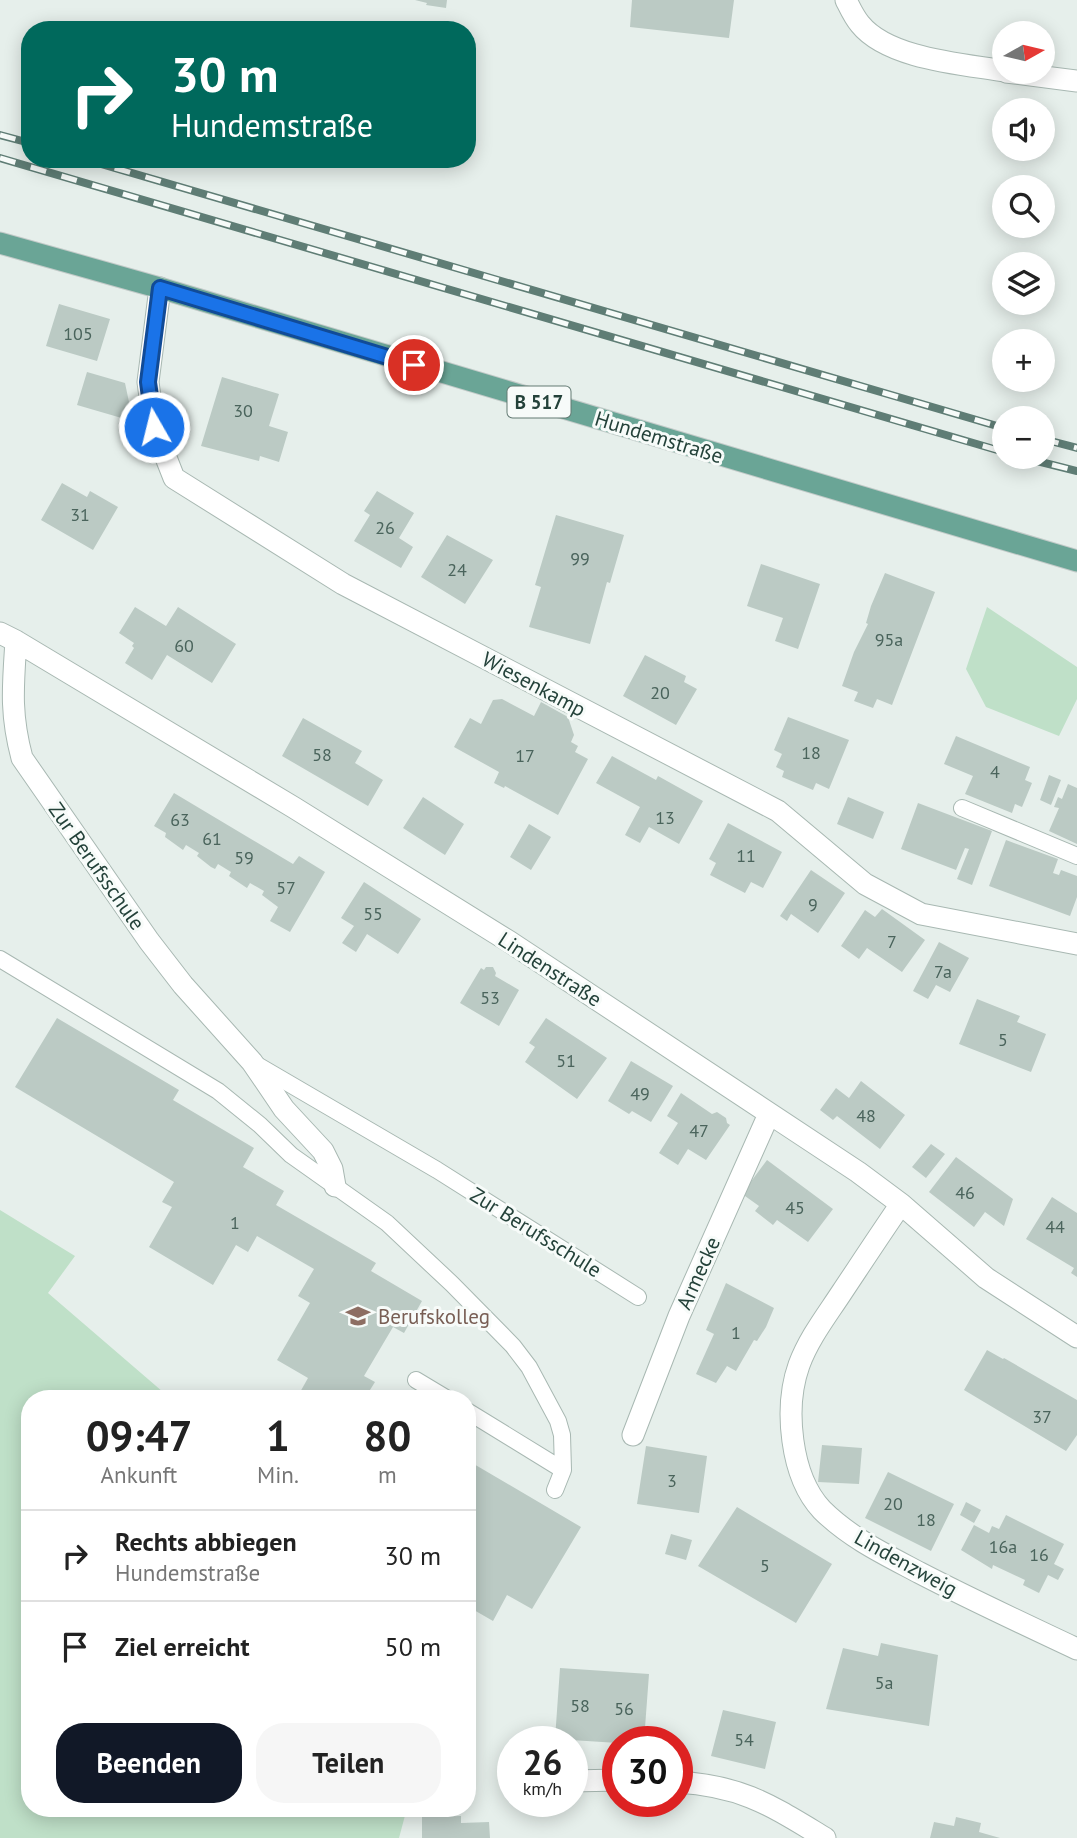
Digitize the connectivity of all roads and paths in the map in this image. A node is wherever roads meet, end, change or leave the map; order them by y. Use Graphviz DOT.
graph roads {
  1 [pos="846,0"];
  2 [pos="992,70"];
  3 [pos="1055,78"];
  4 [pos="1077,81"];
  5 [pos="0,243"];
  6 [pos="160,288"];
  7 [pos="1077,561"];
  8 [pos="8,637"];
  9 [pos="962,808"];
  10 [pos="1077,856"];
  11 [pos="1077,944"];
  12 [pos="0,959"];
  13 [pos="252,1062"];
  14 [pos="769,1114"];
  15 [pos="335,1186"];
  16 [pos="901,1203"];
  17 [pos="638,1297"];
  18 [pos="1077,1337"];
  19 [pos="416,1380"];
  20 [pos="433,1390"];
  21 [pos="476,1417"];
  22 [pos="633,1435"];
  23 [pos="563,1470"];
  24 [pos="555,1490"];
  25 [pos="1077,1649"];
  26 [pos="693,1783"];
  27 [pos="825,1838"];
  1 -- 2 [label="street"];
  3 -- 4 [label="street"];
  5 -- 6 [label="main road, Hundemstraße / B 517"];
  6 -- 7 [label="main road, Hundemstraße / B 517"];
  6 -- 11 [label="street, Wiesenkamp"];
  8 -- 13 [label="street, Zur Berufsschule"];
  8 -- 14 [label="street, Lindenstraße"];
  9 -- 10 [label="lane"];
  12 -- 15 [label="lane"];
  13 -- 15 [label="street, Zur Berufsschule"];
  13 -- 17 [label="lane, Zur Berufsschule"];
  14 -- 16 [label="street, Lindenstraße"];
  14 -- 22 [label="street, Armecke"];
  15 -- 23 [label="lane"];
  16 -- 18 [label="street, Lindenstraße"];
  16 -- 25 [label="street, Lindenzweig"];
  19 -- 20 [label="lane"];
  21 -- 23 [label="lane"];
  23 -- 24 [label="lane"];
  26 -- 27 [label="street"];
}
